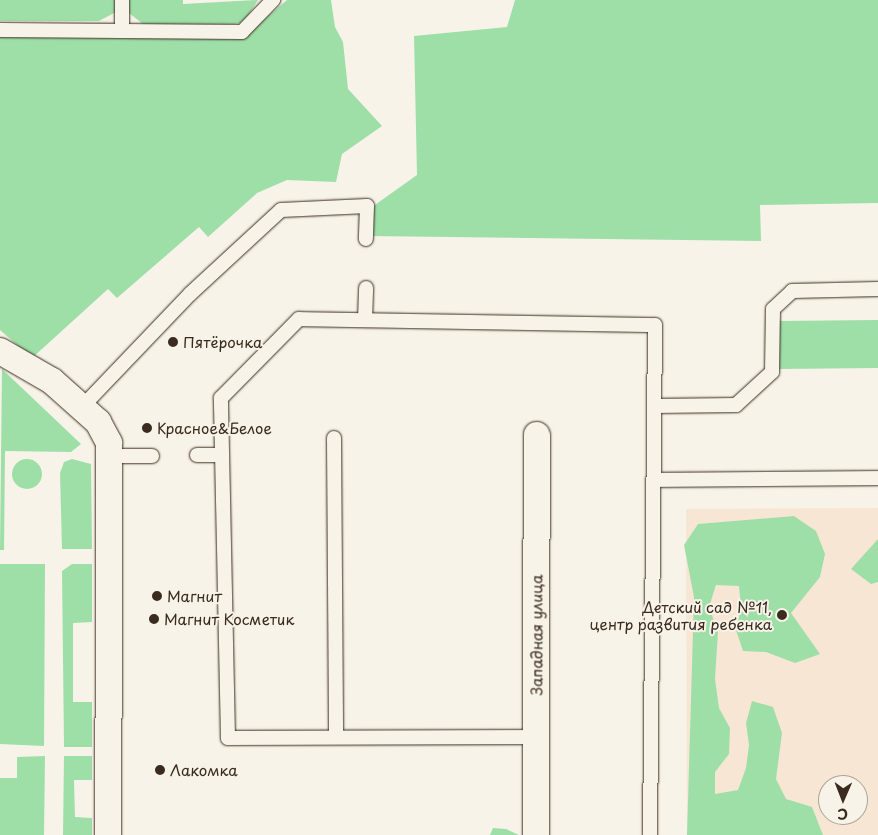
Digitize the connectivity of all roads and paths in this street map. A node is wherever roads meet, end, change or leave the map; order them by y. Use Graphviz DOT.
graph roads {
  1 [pos="122,0"];
  2 [pos="273,0"];
  3 [pos="122,29"];
  4 [pos="0,30"];
  5 [pos="366,239"];
  6 [pos="366,288"];
  7 [pos="878,289"];
  8 [pos="365,320"];
  9 [pos="0,351"];
  10 [pos="655,406"];
  11 [pos="82,407"];
  12 [pos="537,435"];
  13 [pos="334,438"];
  14 [pos="197,455"];
  15 [pos="222,455"];
  16 [pos="109,456"];
  17 [pos="152,456"];
  18 [pos="878,478"];
  19 [pos="654,480"];
  20 [pos="336,736"];
  21 [pos="535,736"];
  22 [pos="108,835"];
  23 [pos="536,835"];
  24 [pos="650,835"];
  1 -- 3 [label="lane"];
  2 -- 3 [label="lane"];
  3 -- 4 [label="lane"];
  5 -- 11 [label="lane"];
  6 -- 8 [label="lane"];
  7 -- 10 [label="lane"];
  8 -- 10 [label="lane"];
  8 -- 15 [label="lane"];
  9 -- 11 [label="street"];
  10 -- 19 [label="lane"];
  11 -- 16 [label="street"];
  12 -- 21 [label="street, Западная улица"];
  13 -- 20 [label="lane"];
  14 -- 15 [label="lane"];
  15 -- 20 [label="lane"];
  16 -- 17 [label="lane"];
  16 -- 22 [label="street"];
  18 -- 19 [label="lane"];
  19 -- 24 [label="lane"];
  20 -- 21 [label="lane"];
  21 -- 23 [label="street, Западная улица"];
}
